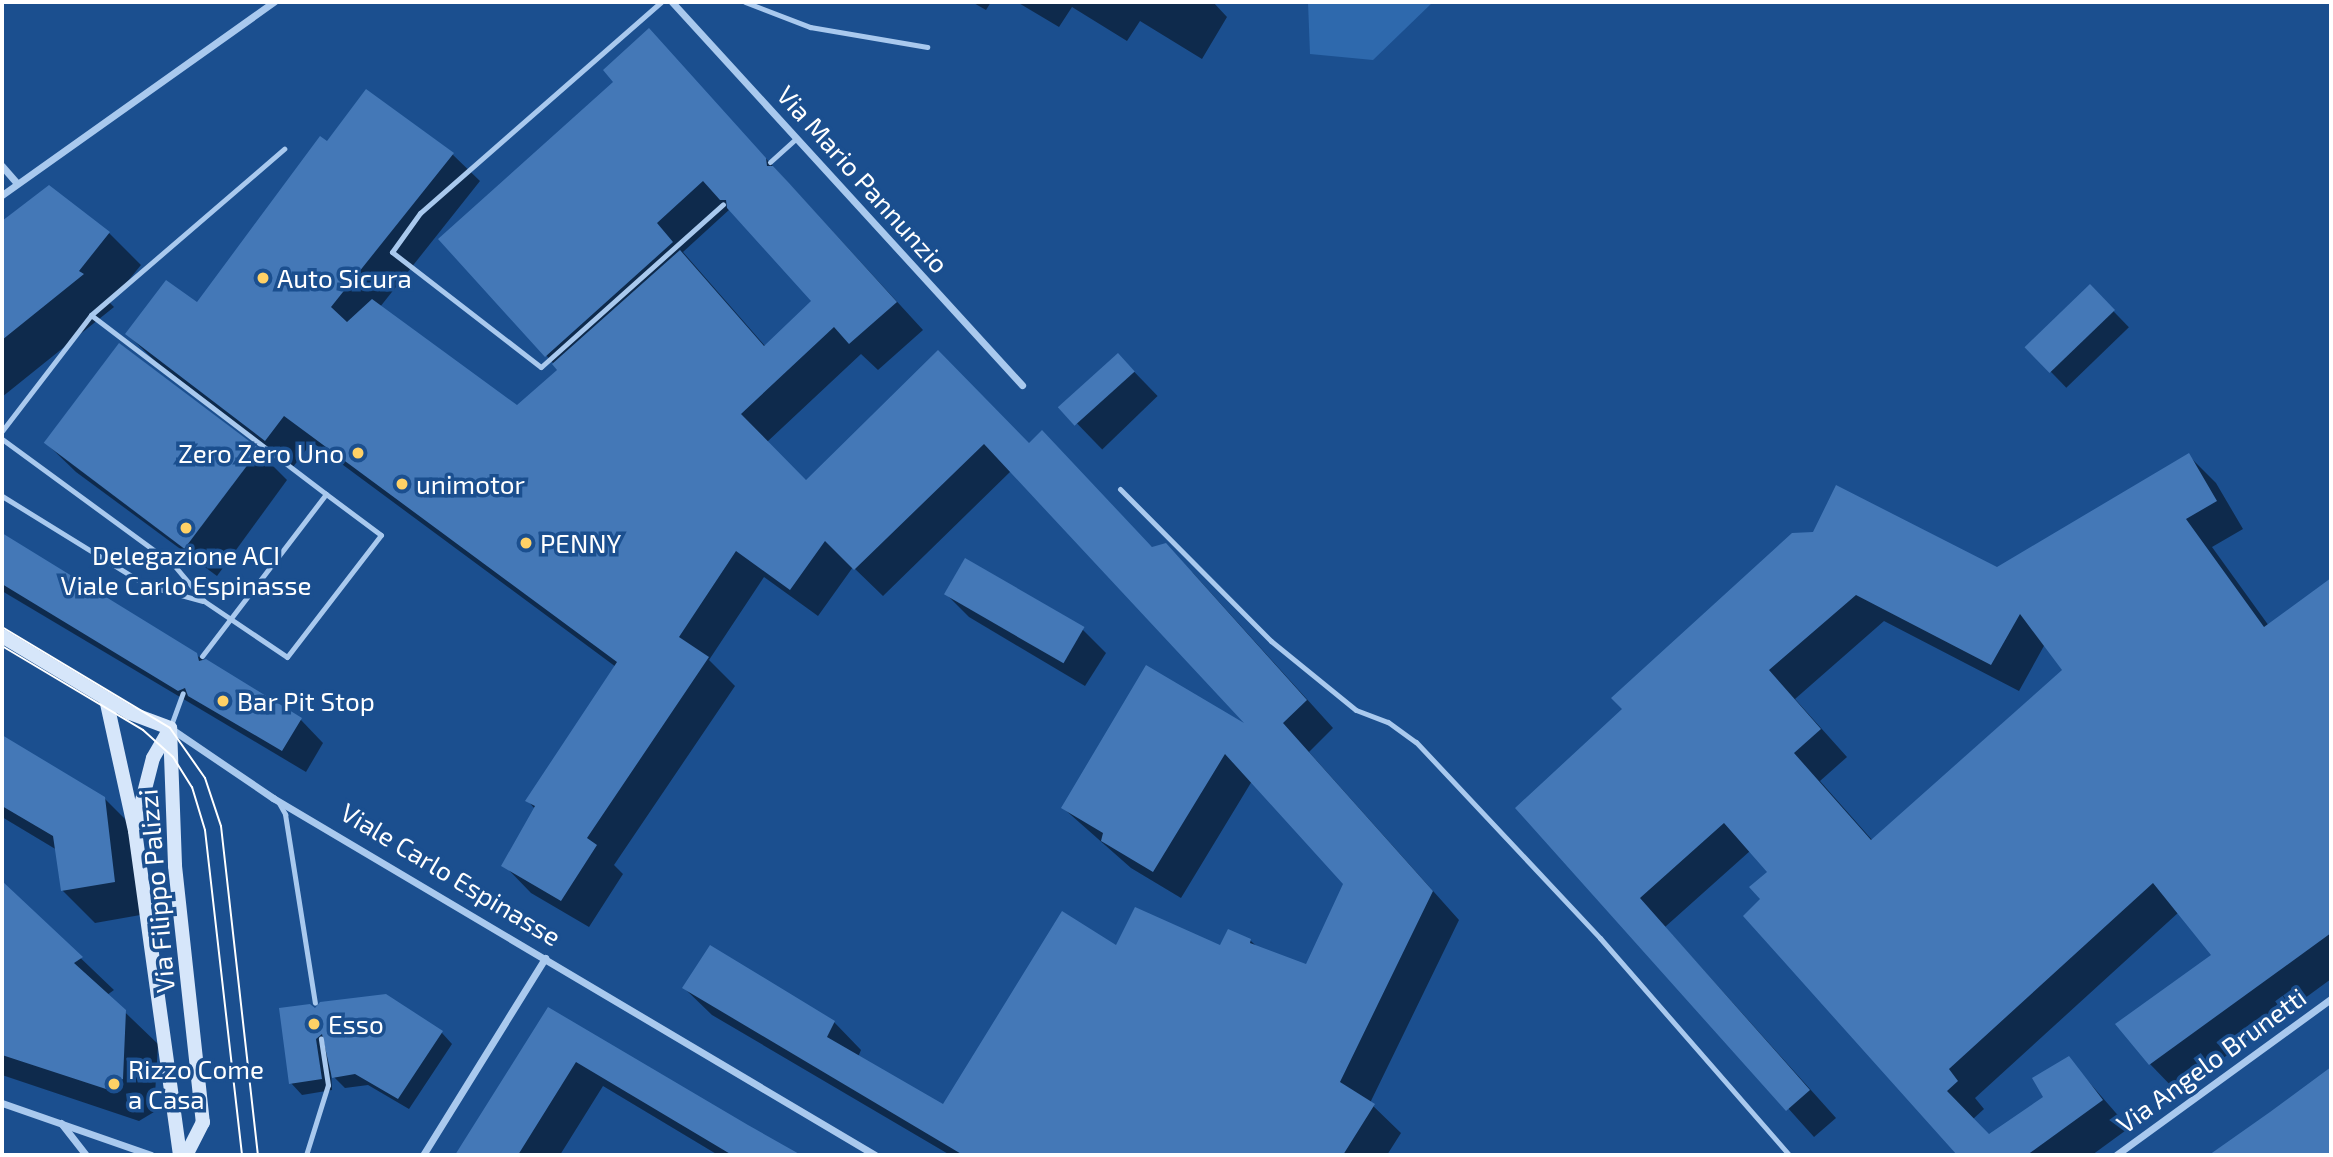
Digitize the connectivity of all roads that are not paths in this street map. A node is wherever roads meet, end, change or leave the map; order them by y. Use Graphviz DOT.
graph roads {
  1 [pos="274,2"];
  2 [pos="661,2"];
  3 [pos="672,2"];
  4 [pos="745,2"];
  5 [pos="927,47"];
  6 [pos="797,138"];
  7 [pos="284,149"];
  8 [pos="770,162"];
  9 [pos="2,166"];
  10 [pos="17,183"];
  11 [pos="2,195"];
  12 [pos="723,204"];
  13 [pos="91,315"];
  14 [pos="1023,385"];
  15 [pos="2,432"];
  16 [pos="2,439"];
  17 [pos="1120,489"];
  18 [pos="327,494"];
  19 [pos="2,496"];
  20 [pos="204,601"];
  21 [pos="230,619"];
  22 [pos="2,636"];
  23 [pos="202,656"];
  24 [pos="183,693"];
  25 [pos="106,699"];
  26 [pos="170,728"];
  27 [pos="278,801"];
  28 [pos="135,831"];
  29 [pos="545,958"];
  30 [pos="2331,999"];
  31 [pos="315,1003"];
  32 [pos="321,1040"];
  33 [pos="2,1103"];
  34 [pos="61,1122"];
  35 [pos="86,1155"];
  36 [pos="150,1155"];
  37 [pos="180,1155"];
  38 [pos="186,1155"];
  39 [pos="306,1155"];
  40 [pos="423,1155"];
  41 [pos="876,1155"];
  42 [pos="1789,1155"];
  43 [pos="2116,1155"];
  1 -- 10 [label="street"];
  2 -- 12 [label="lane"];
  3 -- 6 [label="street, Via Mario Pannunzio"];
  4 -- 5 [label="lane"];
  6 -- 8 [label="lane"];
  6 -- 14 [label="street, Via Mario Pannunzio"];
  7 -- 13 [label="lane"];
  9 -- 10 [label="street"];
  10 -- 11 [label="street"];
  13 -- 15 [label="lane"];
  13 -- 18 [label="lane"];
  16 -- 20 [label="lane"];
  17 -- 42 [label="lane"];
  18 -- 21 [label="lane"];
  18 -- 21 [label="lane"];
  19 -- 20 [label="lane"];
  20 -- 21 [label="lane"];
  21 -- 23 [label="lane"];
  22 -- 25 [label="street, Viale Carlo Espinasse"];
  24 -- 26 [label="lane"];
  25 -- 26 [label="street, Viale Carlo Espinasse"];
  25 -- 28 [label="street, Via Filippo Palizzi"];
  26 -- 27 [label="street, Viale Carlo Espinasse"];
  26 -- 28 [label="street, Via Filippo Palizzi"];
  26 -- 38 [label="street, Via Filippo Palizzi"];
  27 -- 29 [label="street, Viale Carlo Espinasse"];
  27 -- 31 [label="lane"];
  28 -- 37 [label="street, Via Filippo Palizzi"];
  29 -- 40 [label="street"];
  29 -- 41 [label="street, Viale Carlo Espinasse"];
  30 -- 43 [label="street, Via Angelo Brunetti"];
  32 -- 39 [label="lane"];
  33 -- 34 [label="street"];
  34 -- 35 [label="street"];
  34 -- 36 [label="street"];
}
